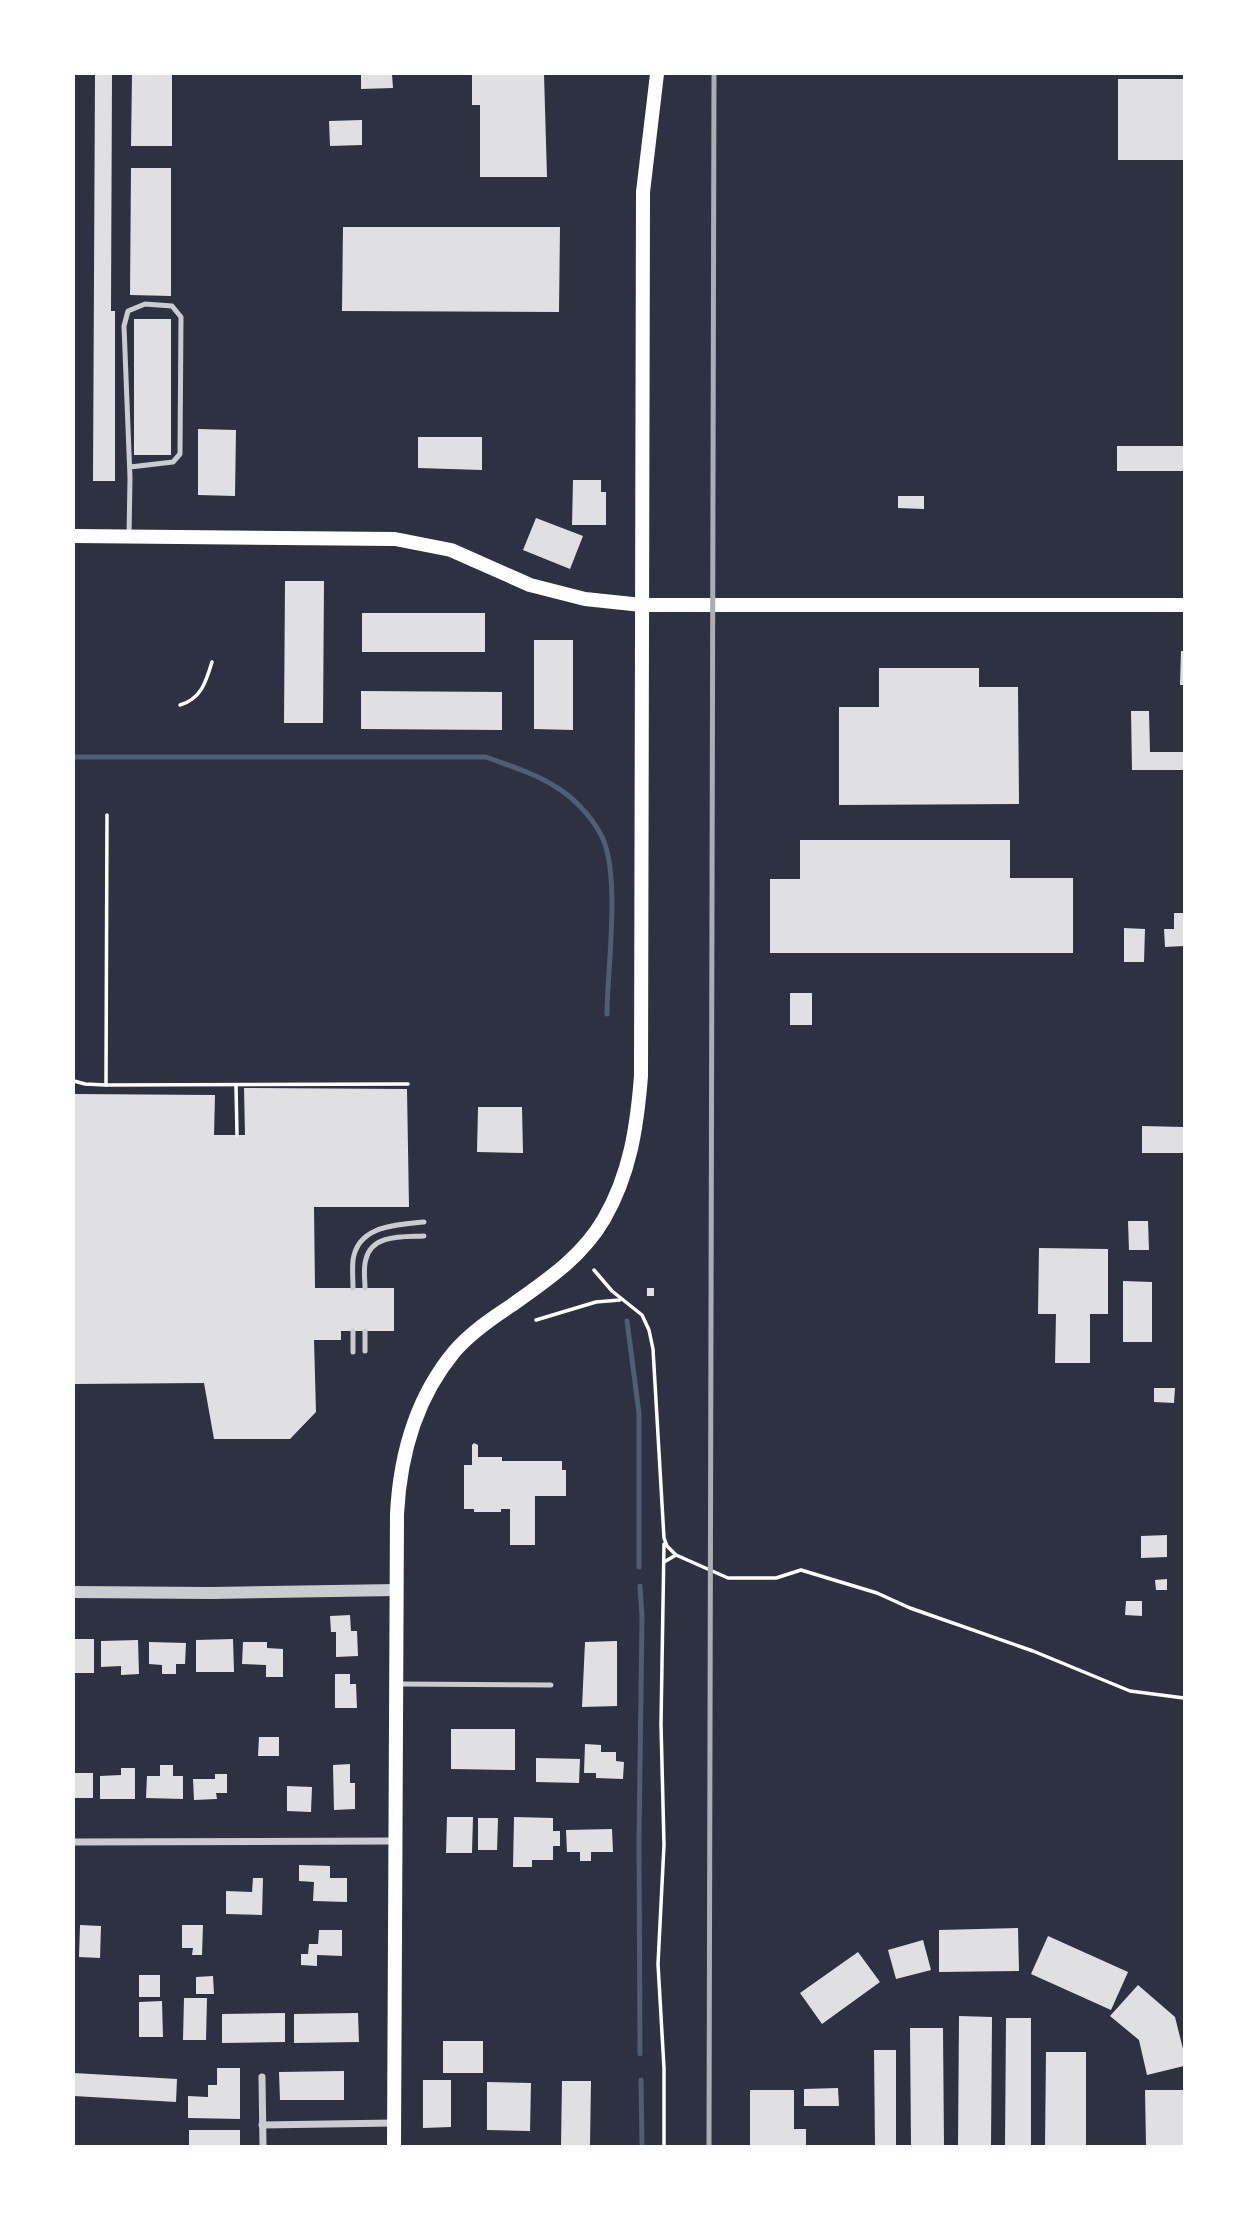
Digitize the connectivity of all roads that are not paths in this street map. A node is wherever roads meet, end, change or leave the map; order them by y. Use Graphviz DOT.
graph roads {
  1 [pos="657,74"];
  2 [pos="130,467"];
  3 [pos="74,536"];
  4 [pos="129,537"];
  5 [pos="642,605"];
  6 [pos="1185,605"];
  7 [pos="424,1222"];
  8 [pos="424,1236"];
  9 [pos="353,1288"];
  10 [pos="365,1288"];
  11 [pos="353,1331"];
  12 [pos="365,1331"];
  13 [pos="365,1351"];
  14 [pos="353,1352"];
  15 [pos="397,1590"];
  16 [pos="74,1592"];
  17 [pos="396,1684"];
  18 [pos="551,1685"];
  19 [pos="396,1841"];
  20 [pos="74,1842"];
  21 [pos="262,2077"];
  22 [pos="394,2123"];
  23 [pos="262,2125"];
  24 [pos="263,2147"];
  25 [pos="394,2147"];
  1 -- 5 [label="main road"];
  2 -- 2 [label="lane"];
  2 -- 4 [label="lane"];
  3 -- 4 [label="main road"];
  4 -- 5 [label="main road"];
  5 -- 6 [label="main road"];
  5 -- 15 [label="main road"];
  7 -- 9 [label="lane"];
  8 -- 10 [label="lane"];
  11 -- 14 [label="lane"];
  12 -- 13 [label="lane"];
  15 -- 16 [label="street"];
  15 -- 17 [label="main road"];
  17 -- 18 [label="lane"];
  17 -- 19 [label="main road"];
  19 -- 20 [label="street"];
  19 -- 22 [label="main road"];
  21 -- 23 [label="street"];
  22 -- 23 [label="street"];
  22 -- 25 [label="main road"];
  23 -- 24 [label="street"];
}
